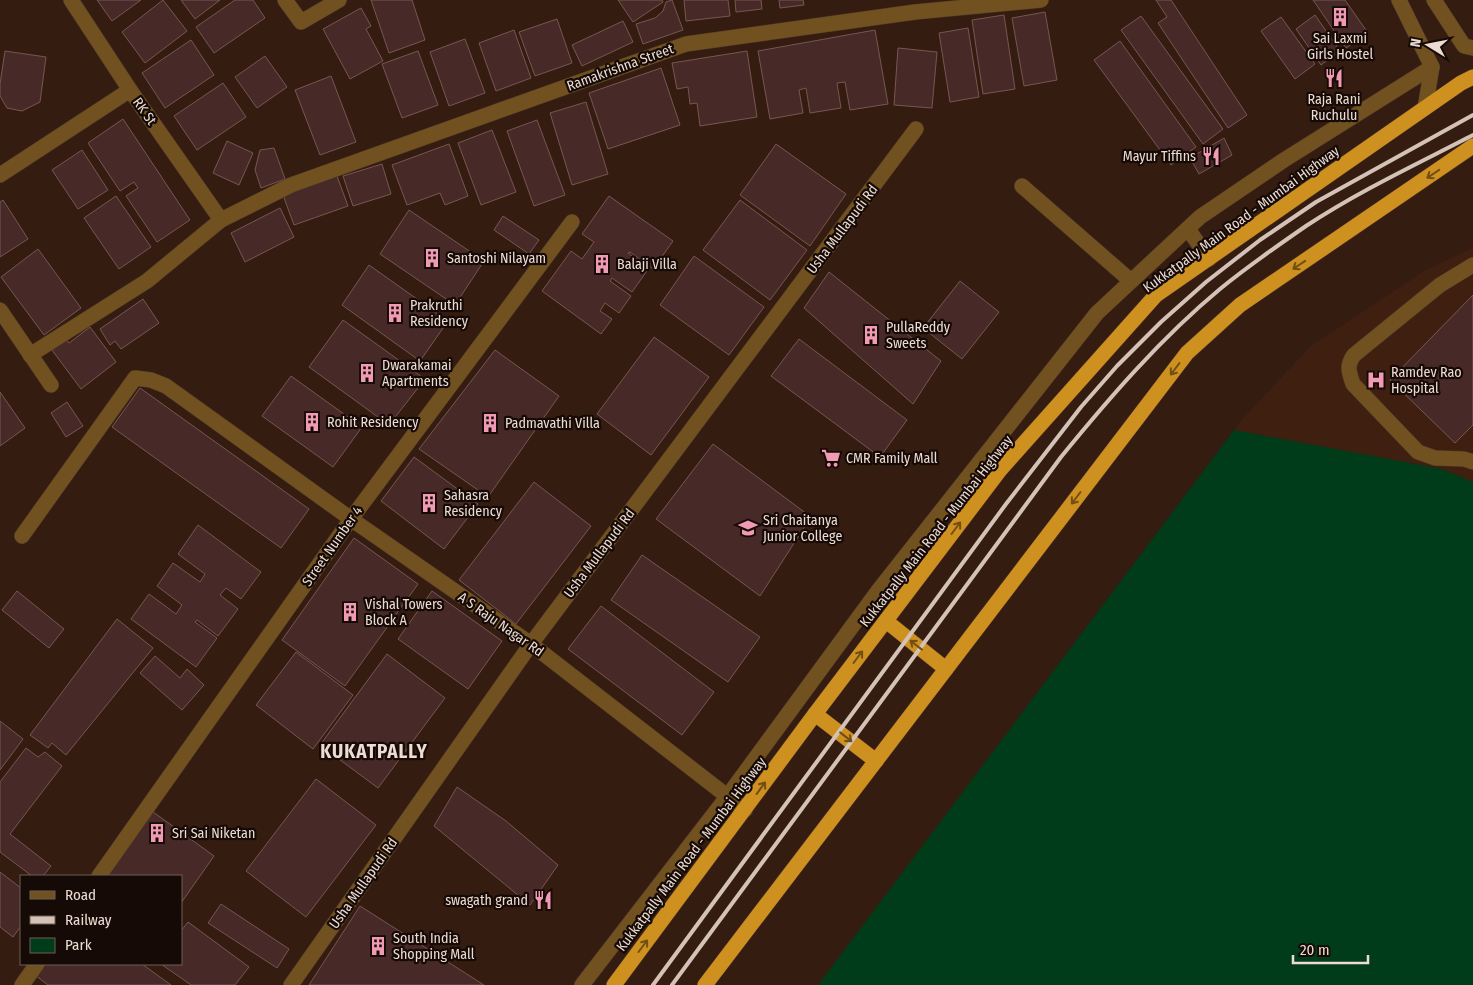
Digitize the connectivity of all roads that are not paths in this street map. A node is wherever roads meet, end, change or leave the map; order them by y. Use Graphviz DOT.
graph roads {
  1 [pos="71,0"];
  2 [pos="286,0"];
  3 [pos="339,0"];
  4 [pos="1040,0"];
  5 [pos="1399,0"];
  6 [pos="1434,0"];
  7 [pos="913,6"];
  8 [pos="1473,48"];
  9 [pos="1432,67"];
  10 [pos="1473,78"];
  11 [pos="130,90"];
  12 [pos="1426,108"];
  13 [pos="916,129"];
  14 [pos="1472,149"];
  15 [pos="0,175"];
  16 [pos="1022,186"];
  17 [pos="221,220"];
  18 [pos="572,222"];
  19 [pos="1188,229"];
  20 [pos="1209,259"];
  21 [pos="1473,265"];
  22 [pos="1131,281"];
  23 [pos="0,310"];
  24 [pos="30,354"];
  25 [pos="51,385"];
  26 [pos="1473,462"];
  27 [pos="351,519"];
  28 [pos="22,536"];
  29 [pos="886,621"];
  30 [pos="531,644"];
  31 [pos="946,669"];
  32 [pos="815,714"];
  33 [pos="876,761"];
  34 [pos="727,797"];
  35 [pos="745,810"];
  36 [pos="100,875"];
  37 [pos="36,965"];
  38 [pos="22,985"];
  39 [pos="291,985"];
  40 [pos="582,985"];
  41 [pos="614,985"];
  42 [pos="705,985"];
  1 -- 11 [label="street, RK St"];
  2 -- 3 [label="street"];
  4 -- 7 [label="street, Ramakrishna Street"];
  5 -- 9 [label="street"];
  6 -- 8 [label="street"];
  7 -- 17 [label="street, Ramakrishna Street"];
  9 -- 12 [label="street"];
  9 -- 19 [label="street"];
  10 -- 12 [label="highway, Kukkatpally Main Road - Mumbai Highway"];
  11 -- 15 [label="street"];
  11 -- 17 [label="street, RK St"];
  12 -- 20 [label="highway, Kukkatpally Main Road - Mumbai Highway"];
  13 -- 30 [label="street, Usha Mullapudi Rd"];
  14 -- 31 [label="highway, one-way"];
  16 -- 22 [label="street"];
  17 -- 24 [label="street, Ramakrishna Street"];
  18 -- 27 [label="street, Street Number 4"];
  19 -- 20 [label="street"];
  19 -- 22 [label="street"];
  29 -- 20 [label="highway, Kukkatpally Main Road - Mumbai Highway, one-way"];
  21 -- 26 [label="street"];
  22 -- 34 [label="street"];
  23 -- 24 [label="street"];
  24 -- 25 [label="street"];
  27 -- 28 [label="street, A S Raju Nagar Rd"];
  27 -- 30 [label="street, A S Raju Nagar Rd"];
  27 -- 36 [label="street, Street Number 4"];
  31 -- 29 [label="highway, one-way"];
  32 -- 29 [label="highway, Kukkatpally Main Road - Mumbai Highway, one-way"];
  30 -- 34 [label="street, A S Raju Nagar Rd"];
  30 -- 39 [label="street, Usha Mullapudi Rd"];
  31 -- 33 [label="highway"];
  32 -- 33 [label="highway, one-way"];
  35 -- 32 [label="highway, Kukkatpally Main Road - Mumbai Highway, one-way"];
  33 -- 42 [label="highway"];
  34 -- 35 [label="street, A S Raju Nagar Rd"];
  34 -- 40 [label="street"];
  41 -- 35 [label="highway, Kukkatpally Main Road - Mumbai Highway, one-way"];
  37 -- 38 [label="street"];
}
